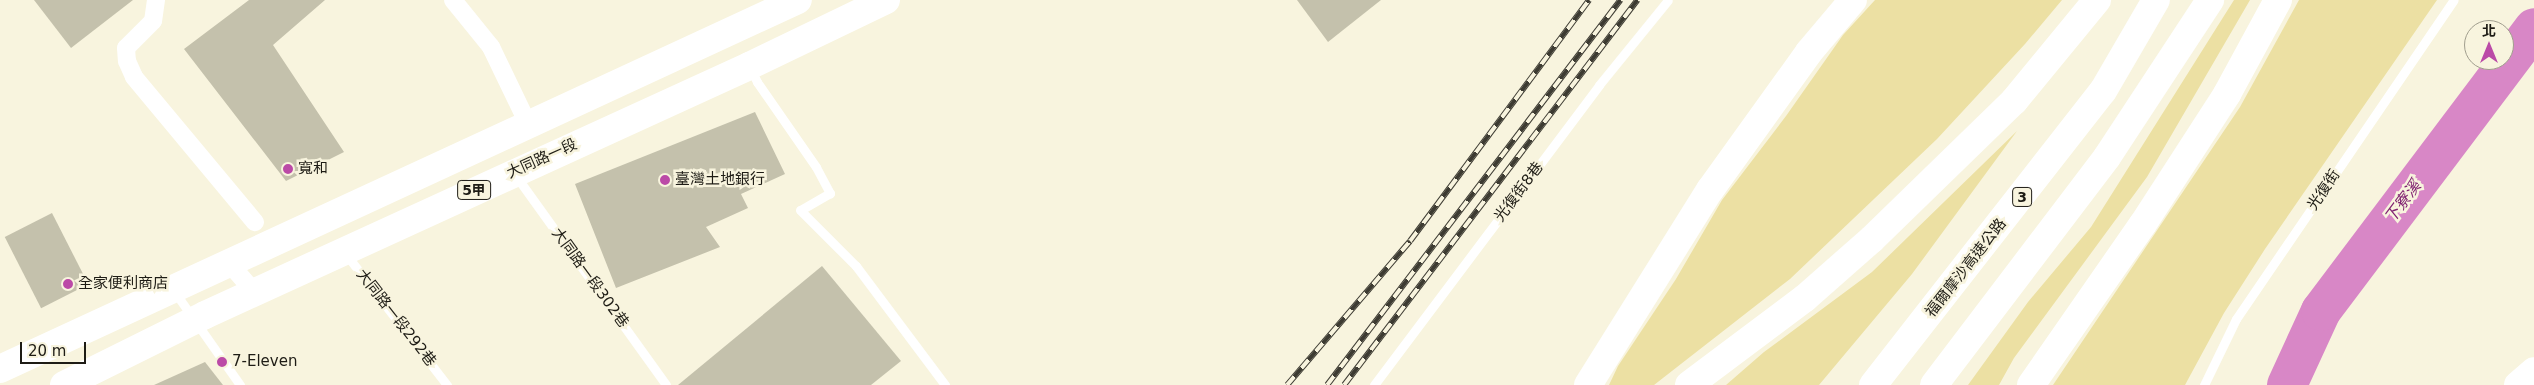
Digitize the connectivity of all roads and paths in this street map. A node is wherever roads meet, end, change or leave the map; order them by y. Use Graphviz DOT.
graph roads {
  1 [pos="156,0"];
  2 [pos="453,0"];
  3 [pos="798,0"];
  4 [pos="1668,0"];
  5 [pos="1854,0"];
  6 [pos="2097,0"];
  7 [pos="2156,0"];
  8 [pos="2210,0"];
  9 [pos="2278,0"];
  10 [pos="2454,0"];
  11 [pos="875,2"];
  12 [pos="749,66"];
  13 [pos="528,124"];
  14 [pos="513,172"];
  15 [pos="255,222"];
  16 [pos="344,251"];
  17 [pos="229,263"];
  18 [pos="172,289"];
  19 [pos="254,292"];
  20 [pos="193,322"];
  21 [pos="0,369"];
  22 [pos="2534,371"];
  23 [pos="64,385"];
  24 [pos="240,385"];
  25 [pos="448,385"];
  26 [pos="666,385"];
  27 [pos="945,385"];
  28 [pos="1374,385"];
  29 [pos="1588,385"];
  30 [pos="1689,385"];
  31 [pos="1873,385"];
  32 [pos="1934,385"];
  33 [pos="2031,385"];
  34 [pos="2204,385"];
  35 [pos="2518,385"];
  1 -- 15 [label="street"];
  2 -- 13 [label="street"];
  3 -- 13 [label="main road, 5甲"];
  4 -- 28 [label="lane, 光復街8巷"];
  5 -- 29 [label="main road"];
  6 -- 30 [label="main road"];
  7 -- 31 [label="main road, 福爾摩沙高速公路 / 3"];
  8 -- 32 [label="main road"];
  9 -- 33 [label="main road"];
  10 -- 34 [label="lane, 光復街"];
  11 -- 12 [label="main road, 大同路一段 / 5甲"];
  12 -- 14 [label="main road, 大同路一段 / 5甲"];
  12 -- 27 [label="lane"];
  13 -- 17 [label="main road, 5甲"];
  14 -- 16 [label="main road, 大同路一段 / 5甲"];
  14 -- 26 [label="lane, 大同路一段302巷"];
  16 -- 19 [label="main road, 大同路一段 / 5甲"];
  16 -- 25 [label="lane, 大同路一段292巷"];
  17 -- 18 [label="main road, 5甲"];
  17 -- 19 [label="street"];
  18 -- 20 [label="lane"];
  18 -- 21 [label="main road, 5甲"];
  19 -- 20 [label="main road, 大同路一段 / 5甲"];
  20 -- 23 [label="main road, 大同路一段 / 5甲"];
  20 -- 24 [label="lane"];
  22 -- 35 [label="main road"];
}
